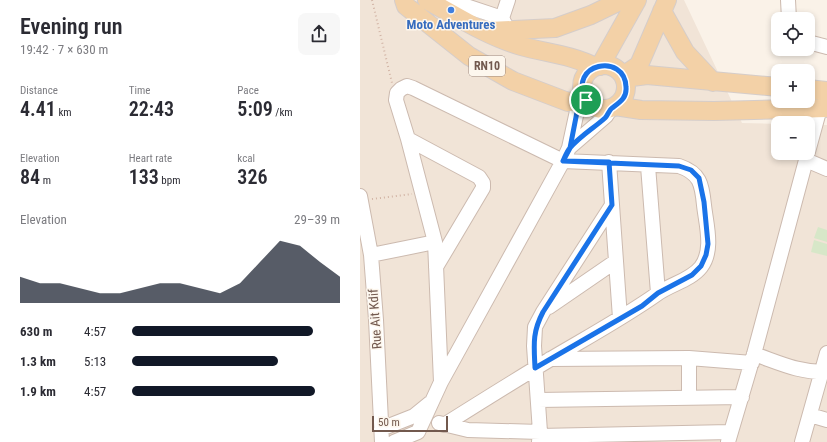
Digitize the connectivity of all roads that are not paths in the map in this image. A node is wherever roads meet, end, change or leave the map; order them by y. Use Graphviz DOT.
graph roads {
  1 [pos="404,0"];
  2 [pos="427,0"];
  3 [pos="448,0"];
  4 [pos="508,0"];
  5 [pos="622,0"];
  6 [pos="638,0"];
  7 [pos="788,0"];
  8 [pos="665,5"];
  9 [pos="789,12"];
  10 [pos="505,24"];
  11 [pos="482,31"];
  12 [pos="815,44"];
  13 [pos="827,47"];
  14 [pos="598,66"];
  15 [pos="624,77"];
  16 [pos="713,82"];
  17 [pos="771,86"];
  18 [pos="815,90"];
  19 [pos="827,91"];
  20 [pos="587,101"];
  21 [pos="613,108"];
  22 [pos="823,108"];
  23 [pos="815,132"];
  24 [pos="408,139"];
  25 [pos="570,148"];
  26 [pos="806,160"];
  27 [pos="814,160"];
  28 [pos="563,161"];
  29 [pos="609,162"];
  30 [pos="648,166"];
  31 [pos="827,169"];
  32 [pos="361,198"];
  33 [pos="612,205"];
  34 [pos="435,242"];
  35 [pos="371,255"];
  36 [pos="616,261"];
  37 [pos="435,268"];
  38 [pos="658,293"];
  39 [pos="543,312"];
  40 [pos="620,318"];
  41 [pos="827,353"];
  42 [pos="689,358"];
  43 [pos="753,358"];
  44 [pos="550,360"];
  45 [pos="535,368"];
  46 [pos="824,372"];
  47 [pos="441,382"];
  48 [pos="689,397"];
  49 [pos="742,397"];
  50 [pos="538,400"];
  51 [pos="430,403"];
  52 [pos="810,416"];
  53 [pos="425,419"];
  54 [pos="827,420"];
  55 [pos="444,424"];
  56 [pos="381,436"];
  57 [pos="415,437"];
  58 [pos="540,437"];
  59 [pos="729,437"];
  60 [pos="394,442"];
  61 [pos="802,442"];
  1 -- 20 [label="main road, RN10"];
  2 -- 11 [label="main road, RN10"];
  3 -- 10 [label="street"];
  4 -- 10 [label="street"];
  5 -- 10 [label="main road"];
  6 -- 14 [label="main road"];
  7 -- 9 [label="street"];
  8 -- 15 [label="main road"];
  8 -- 16 [label="main road"];
  10 -- 11 [label="main road"];
  11 -- 14 [label="main road, RN10"];
  12 -- 13 [label="street"];
  14 -- 15 [label="main road, RN10"];
  14 -- 20 [label="main road"];
  15 -- 16 [label="main road"];
  15 -- 21 [label="main road"];
  16 -- 17 [label="main road"];
  18 -- 19 [label="main road"];
  20 -- 21 [label="main road, RN10"];
  20 -- 25 [label="street"];
  21 -- 22 [label="main road, RN10"];
  21 -- 25 [label="street"];
  22 -- 23 [label="street"];
  24 -- 28 [label="street"];
  24 -- 34 [label="street"];
  24 -- 37 [label="street"];
  25 -- 28 [label="street"];
  26 -- 43 [label="street"];
  27 -- 31 [label="street"];
  28 -- 29 [label="street"];
  28 -- 47 [label="street"];
  29 -- 30 [label="street"];
  29 -- 33 [label="street"];
  30 -- 38 [label="street"];
  30 -- 38 [label="street"];
  32 -- 35 [label="street, Rue Ait Kdif"];
  33 -- 36 [label="street"];
  33 -- 39 [label="street"];
  34 -- 35 [label="street"];
  34 -- 37 [label="street"];
  35 -- 56 [label="street, Rue Ait Kdif"];
  36 -- 39 [label="street"];
  36 -- 40 [label="street"];
  37 -- 47 [label="street"];
  38 -- 40 [label="street"];
  39 -- 45 [label="street"];
  40 -- 44 [label="street"];
  41 -- 46 [label="street"];
  42 -- 43 [label="street"];
  42 -- 44 [label="street"];
  42 -- 48 [label="street"];
  43 -- 46 [label="street"];
  43 -- 49 [label="street"];
  44 -- 45 [label="street"];
  45 -- 50 [label="street"];
  45 -- 55 [label="street"];
  46 -- 52 [label="street"];
  47 -- 51 [label="street"];
  48 -- 49 [label="street"];
  48 -- 50 [label="street"];
  49 -- 59 [label="street"];
  50 -- 58 [label="street"];
  51 -- 53 [label="street"];
  51 -- 56 [label="street"];
  52 -- 54 [label="street"];
  52 -- 61 [label="street"];
  53 -- 55 [label="street"];
  53 -- 57 [label="street"];
  55 -- 58 [label="street"];
  57 -- 60 [label="street"];
  58 -- 59 [label="street"];
}
